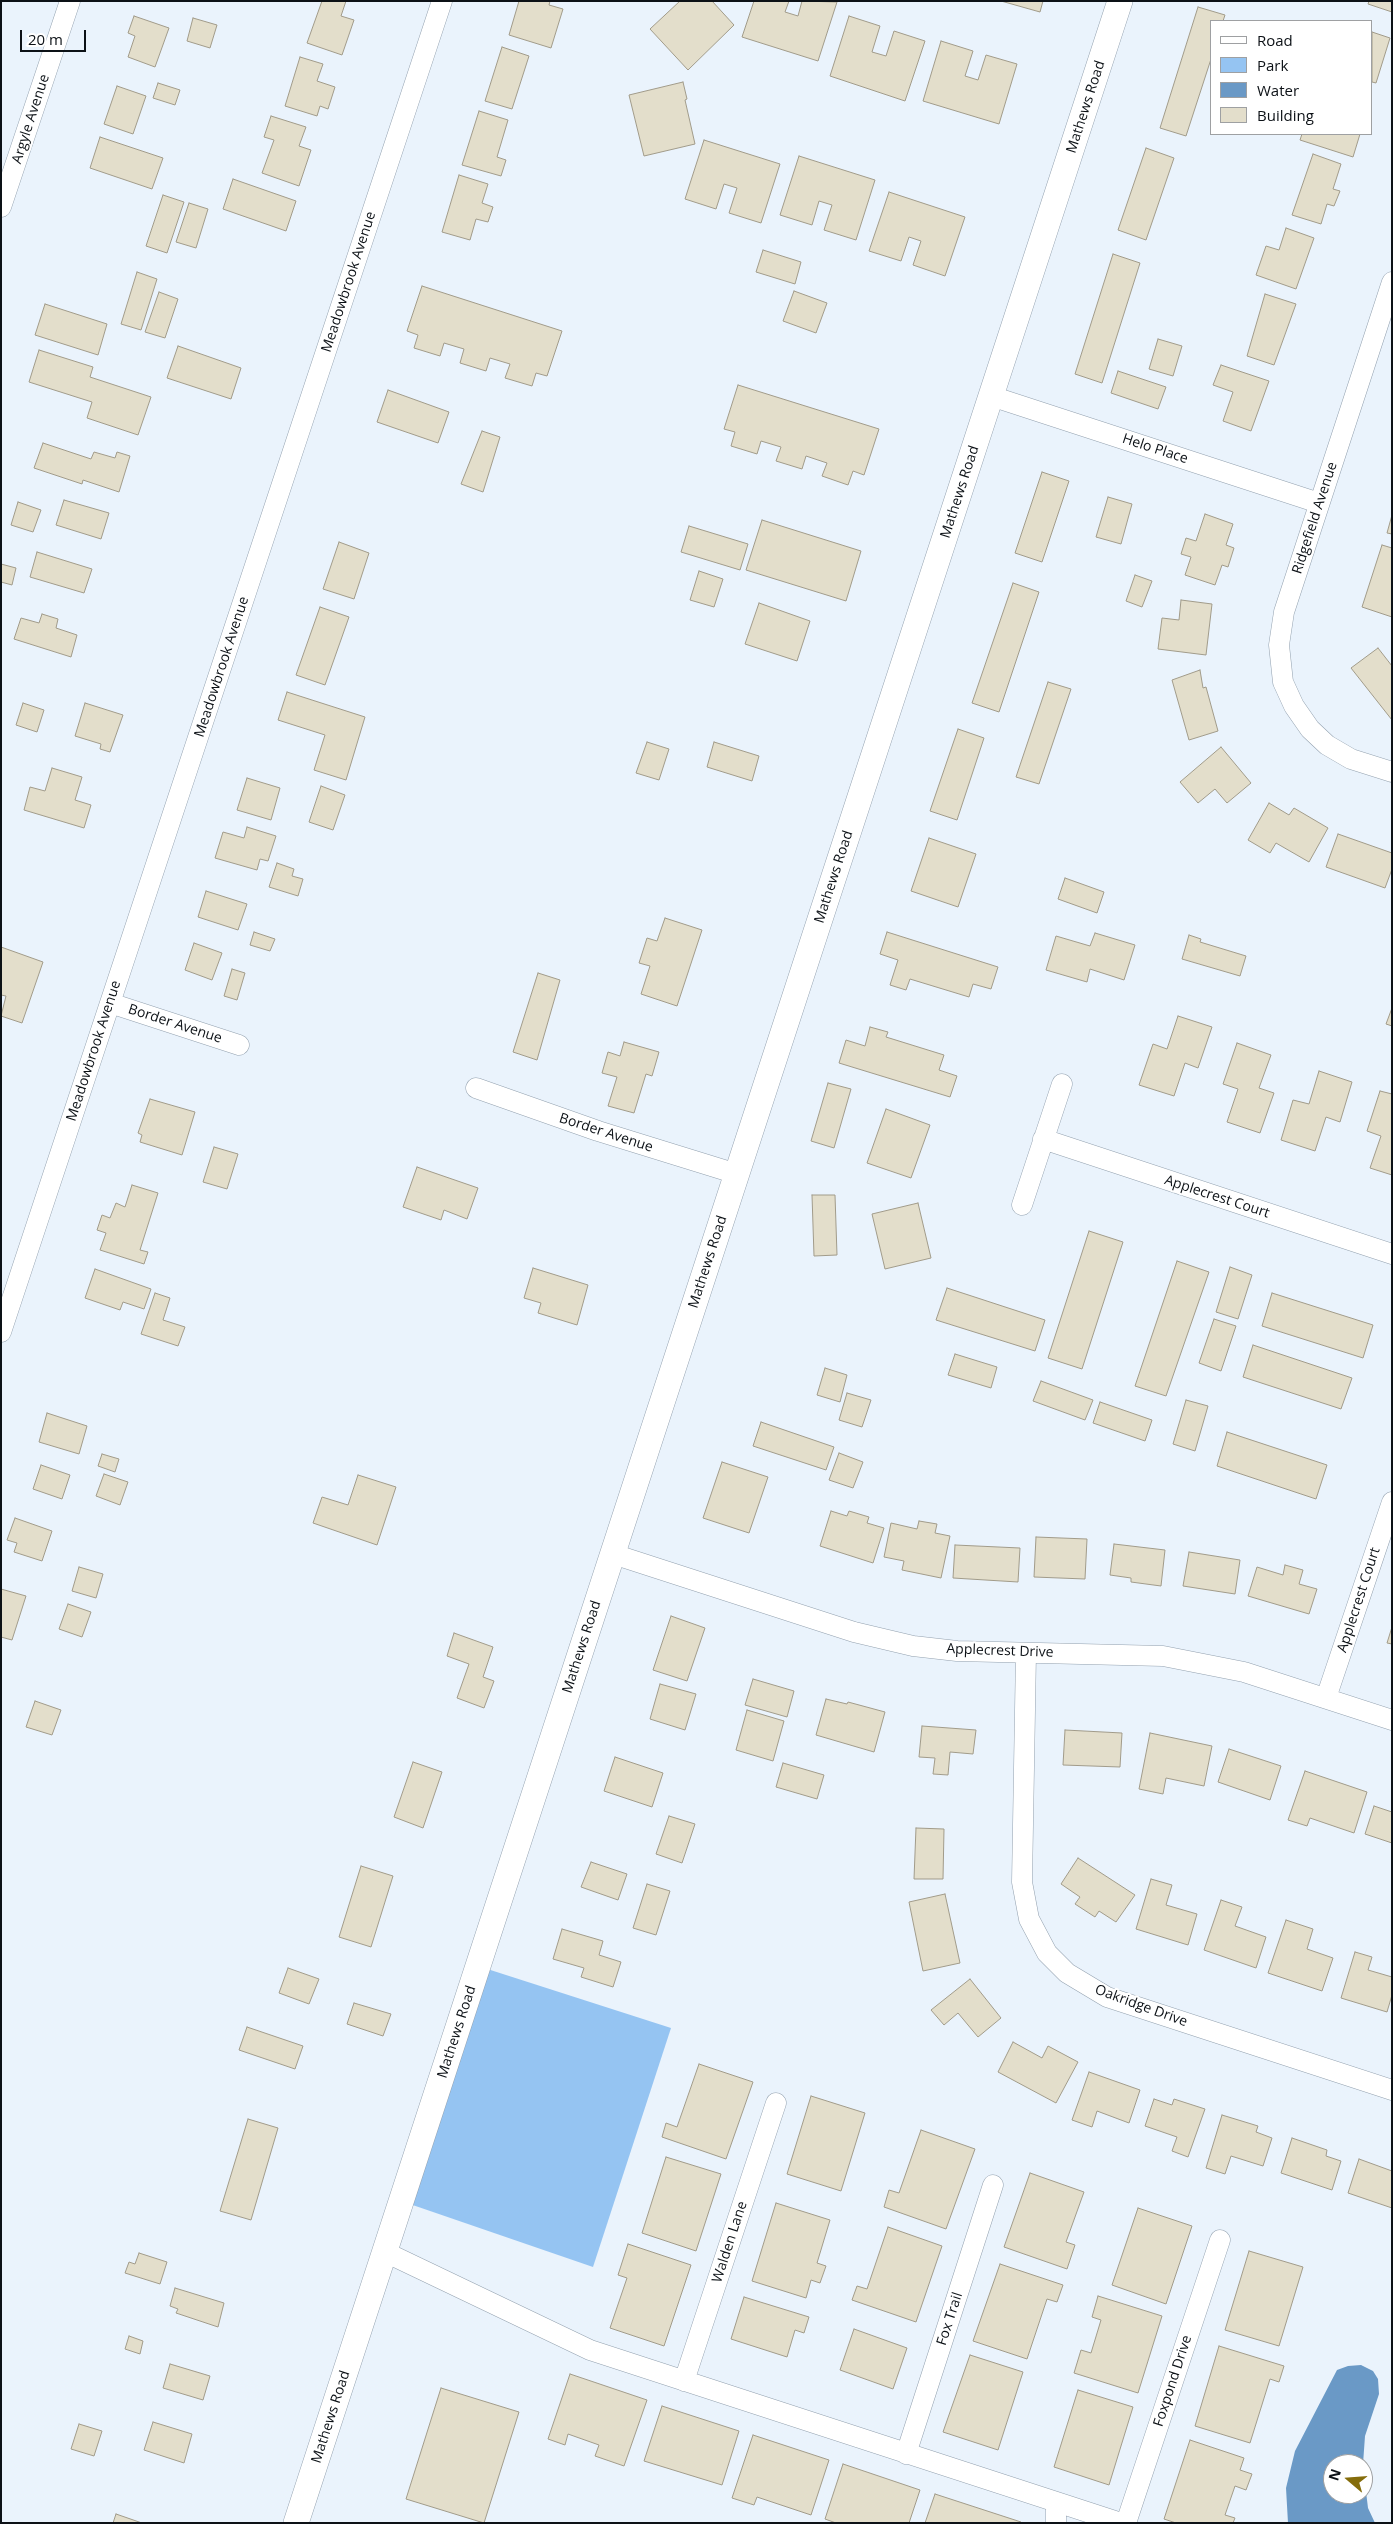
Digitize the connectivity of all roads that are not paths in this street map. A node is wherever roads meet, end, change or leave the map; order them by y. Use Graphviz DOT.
graph roads {
  1 [pos="70,1"];
  2 [pos="442,1"];
  3 [pos="1120,1"];
  4 [pos="1,208"];
  5 [pos="1392,282"];
  6 [pos="991,396"];
  7 [pos="1319,503"];
  8 [pos="1392,772"];
  9 [pos="110,1003"];
  10 [pos="240,1045"];
  11 [pos="1062,1084"];
  12 [pos="476,1088"];
  13 [pos="1043,1139"];
  14 [pos="737,1174"];
  15 [pos="1022,1205"];
  16 [pos="1392,1254"];
  17 [pos="1,1332"];
  18 [pos="1392,1502"];
  19 [pos="612,1554"];
  20 [pos="1026,1653"];
  21 [pos="1326,1698"];
  22 [pos="1392,1720"];
  23 [pos="1392,2090"];
  24 [pos="776,2103"];
  25 [pos="993,2185"];
  26 [pos="1220,2240"];
  27 [pos="385,2252"];
  28 [pos="684,2381"];
  29 [pos="906,2454"];
  30 [pos="1056,2502"];
  31 [pos="296,2523"];
  32 [pos="1056,2523"];
  33 [pos="1121,2523"];
  34 [pos="1126,2523"];
  1 -- 4 [label="street, Argyle Avenue"];
  2 -- 9 [label="street, Meadowbrook Avenue"];
  3 -- 6 [label="street, Mathews Road"];
  5 -- 7 [label="street, Ridgefield Avenue"];
  6 -- 7 [label="street, Helo Place"];
  6 -- 14 [label="street, Mathews Road"];
  7 -- 8 [label="street, Ridgefield Avenue"];
  9 -- 10 [label="street, Border Avenue"];
  9 -- 17 [label="street, Meadowbrook Avenue"];
  11 -- 13 [label="street"];
  12 -- 14 [label="street, Border Avenue"];
  13 -- 15 [label="street"];
  13 -- 16 [label="street, Applecrest Court"];
  14 -- 19 [label="street, Mathews Road"];
  18 -- 21 [label="street, Applecrest Court"];
  19 -- 20 [label="street, Applecrest Drive"];
  19 -- 27 [label="street, Mathews Road"];
  20 -- 21 [label="street, Applecrest Drive"];
  20 -- 23 [label="street, Oakridge Drive"];
  21 -- 22 [label="street, Applecrest Drive"];
  24 -- 28 [label="street, Walden Lane"];
  25 -- 29 [label="street, Fox Trail"];
  26 -- 34 [label="street, Foxpond Drive"];
  27 -- 28 [label="street"];
  27 -- 31 [label="street, Mathews Road"];
  28 -- 29 [label="street"];
  29 -- 30 [label="street"];
  30 -- 32 [label="street"];
  30 -- 33 [label="street"];
}
